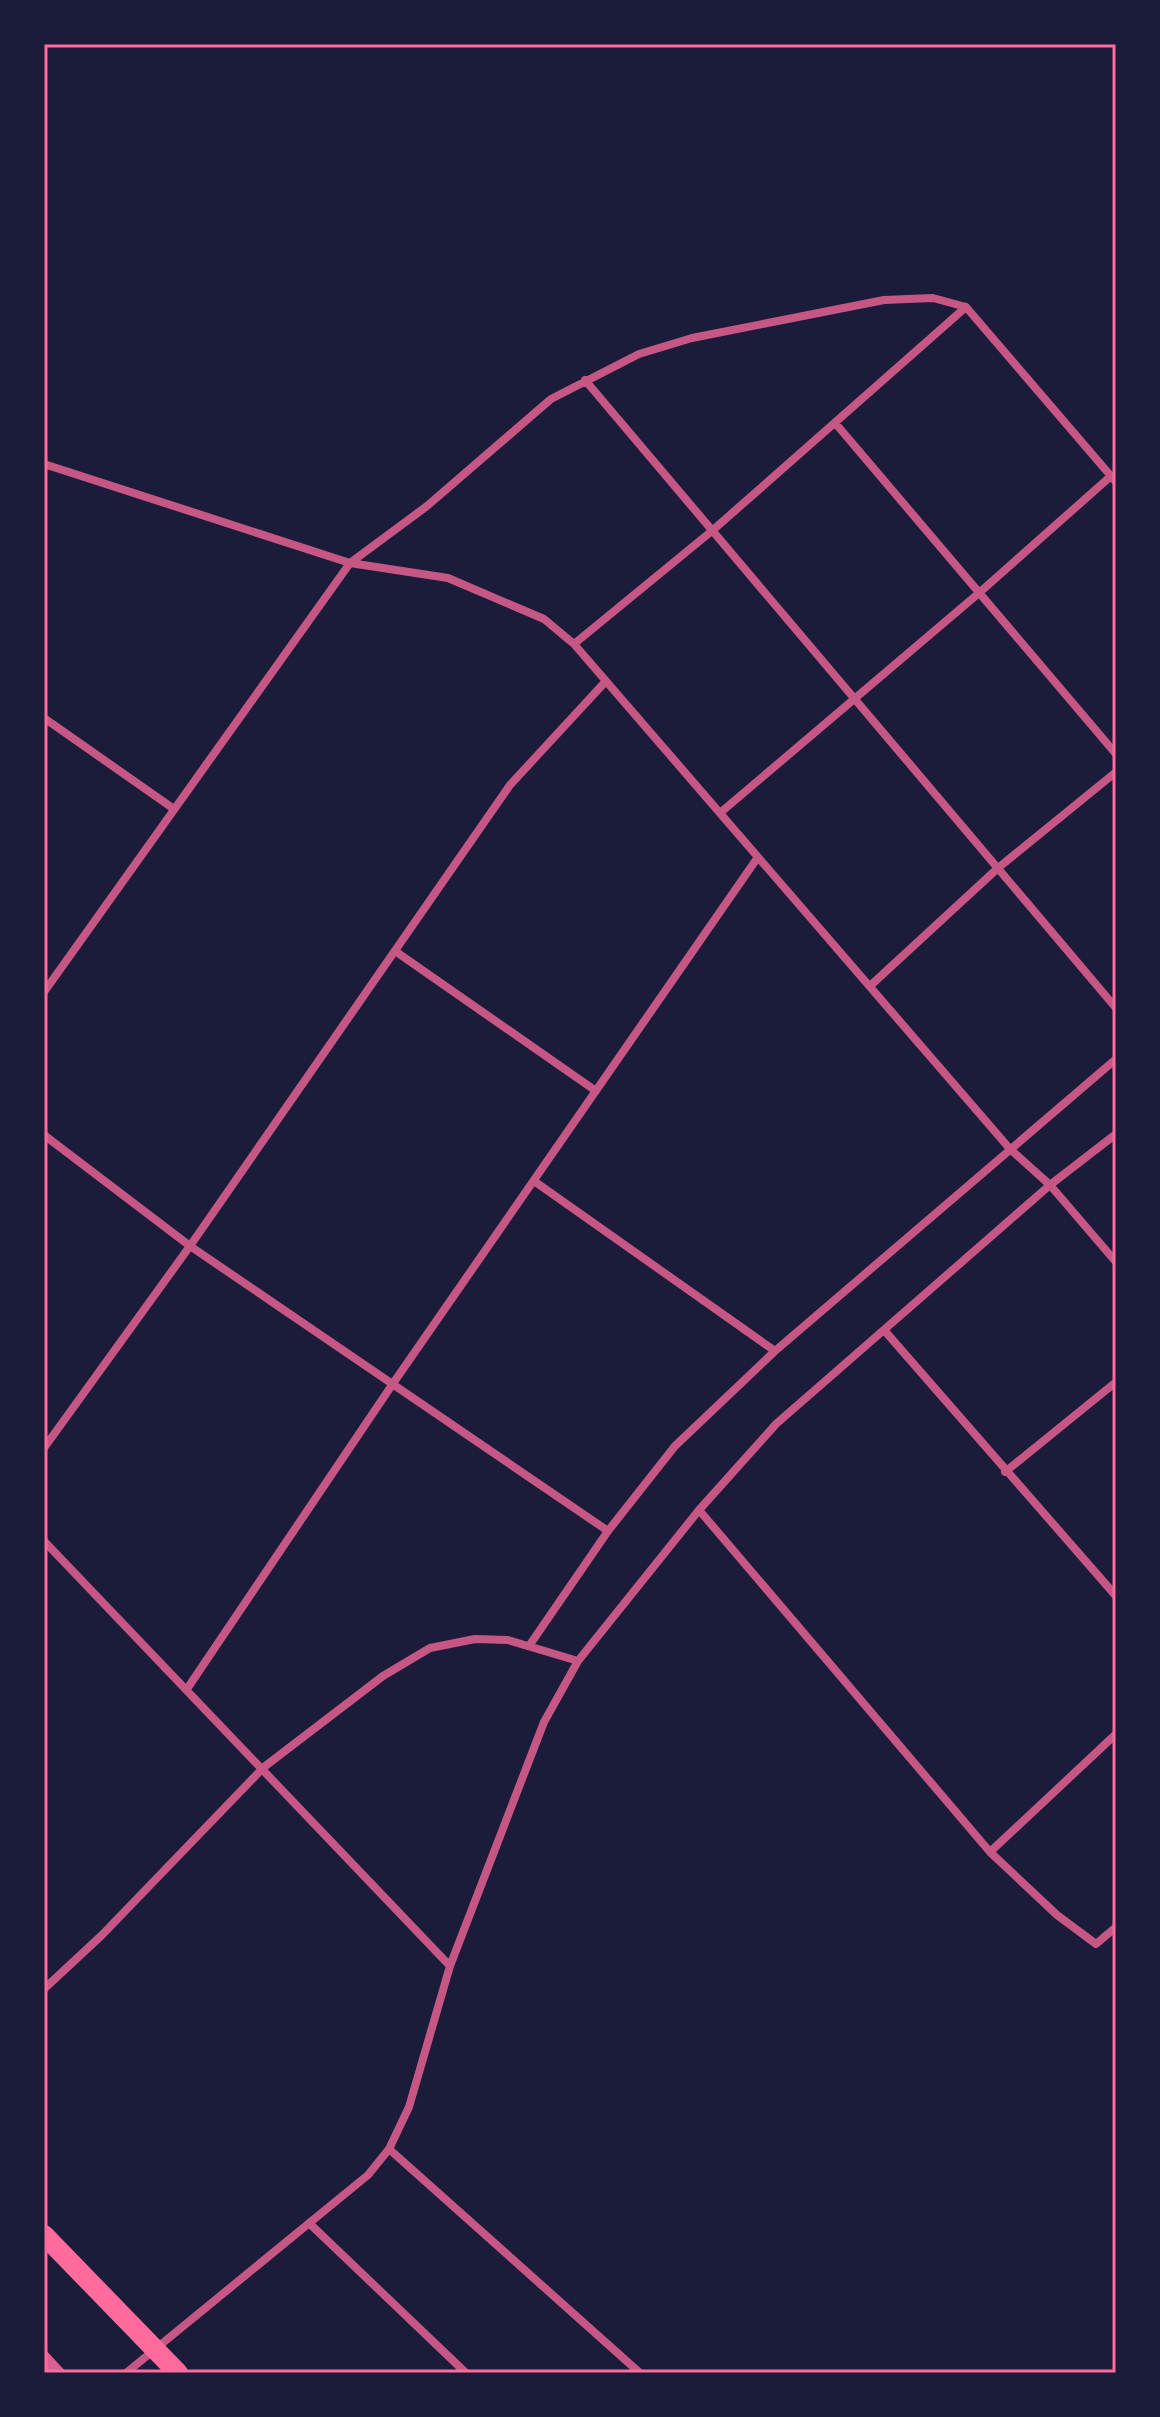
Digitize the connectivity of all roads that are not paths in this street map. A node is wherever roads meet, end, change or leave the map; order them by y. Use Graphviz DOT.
graph roads {
  1 [pos="966,307"];
  2 [pos="585,380"];
  3 [pos="836,424"];
  4 [pos="44,464"];
  5 [pos="1114,479"];
  6 [pos="713,530"];
  7 [pos="350,563"];
  8 [pos="979,593"];
  9 [pos="574,644"];
  10 [pos="606,681"];
  11 [pos="854,697"];
  12 [pos="44,718"];
  13 [pos="1116,754"];
  14 [pos="1116,772"];
  15 [pos="174,809"];
  16 [pos="720,813"];
  17 [pos="758,857"];
  18 [pos="998,868"];
  19 [pos="395,951"];
  20 [pos="870,986"];
  21 [pos="44,992"];
  22 [pos="1116,1008"];
  23 [pos="1116,1059"];
  24 [pos="596,1091"];
  25 [pos="1116,1134"];
  26 [pos="44,1135"];
  27 [pos="1010,1149"];
  28 [pos="534,1181"];
  29 [pos="1050,1185"];
  30 [pos="190,1246"];
  31 [pos="1116,1262"];
  32 [pos="884,1330"];
  33 [pos="775,1351"];
  34 [pos="394,1382"];
  35 [pos="1116,1382"];
  36 [pos="44,1448"];
  37 [pos="1005,1472"];
  38 [pos="699,1510"];
  39 [pos="608,1531"];
  40 [pos="44,1541"];
  41 [pos="1116,1596"];
  42 [pos="529,1646"];
  43 [pos="578,1661"];
  44 [pos="187,1689"];
  45 [pos="1116,1734"];
  46 [pos="264,1767"];
  47 [pos="990,1852"];
  48 [pos="1116,1927"];
  49 [pos="450,1966"];
  50 [pos="44,1989"];
  51 [pos="389,2149"];
  52 [pos="309,2223"];
  53 [pos="44,2235"];
  54 [pos="154,2348"];
  55 [pos="126,2373"];
  56 [pos="178,2373"];
  57 [pos="466,2373"];
  58 [pos="640,2373"];
  1 -- 2 [label="street"];
  1 -- 3 [label="street"];
  1 -- 5 [label="street"];
  2 -- 6 [label="street"];
  2 -- 7 [label="street"];
  3 -- 6 [label="street"];
  3 -- 8 [label="street"];
  4 -- 7 [label="street"];
  5 -- 8 [label="street"];
  6 -- 9 [label="street"];
  6 -- 11 [label="street"];
  7 -- 9 [label="street"];
  7 -- 15 [label="street"];
  8 -- 11 [label="street"];
  8 -- 13 [label="street"];
  9 -- 10 [label="street"];
  10 -- 16 [label="street"];
  10 -- 19 [label="street"];
  11 -- 16 [label="street"];
  11 -- 18 [label="street"];
  12 -- 15 [label="street"];
  14 -- 18 [label="street"];
  15 -- 21 [label="street"];
  16 -- 17 [label="street"];
  17 -- 20 [label="street"];
  17 -- 24 [label="street"];
  18 -- 20 [label="street"];
  18 -- 22 [label="street"];
  19 -- 24 [label="street"];
  19 -- 30 [label="street"];
  20 -- 27 [label="street"];
  23 -- 27 [label="street"];
  24 -- 28 [label="street"];
  25 -- 29 [label="street"];
  26 -- 30 [label="street"];
  27 -- 29 [label="street"];
  27 -- 33 [label="street"];
  28 -- 33 [label="street"];
  28 -- 34 [label="street"];
  29 -- 31 [label="street"];
  29 -- 32 [label="street"];
  30 -- 34 [label="street"];
  30 -- 36 [label="street"];
  32 -- 37 [label="street"];
  32 -- 38 [label="street"];
  33 -- 39 [label="street"];
  34 -- 39 [label="street"];
  34 -- 44 [label="street"];
  35 -- 37 [label="street"];
  37 -- 41 [label="street"];
  38 -- 43 [label="street"];
  38 -- 47 [label="street"];
  39 -- 42 [label="street"];
  40 -- 44 [label="street"];
  42 -- 43 [label="street"];
  42 -- 46 [label="street"];
  43 -- 49 [label="street"];
  44 -- 46 [label="street"];
  45 -- 47 [label="street"];
  46 -- 49 [label="street"];
  46 -- 50 [label="street"];
  47 -- 48 [label="street"];
  49 -- 51 [label="street"];
  51 -- 52 [label="street"];
  51 -- 58 [label="street"];
  52 -- 54 [label="street"];
  52 -- 57 [label="street"];
  53 -- 54 [label="main road"];
  54 -- 55 [label="street"];
  54 -- 56 [label="main road"];
}
